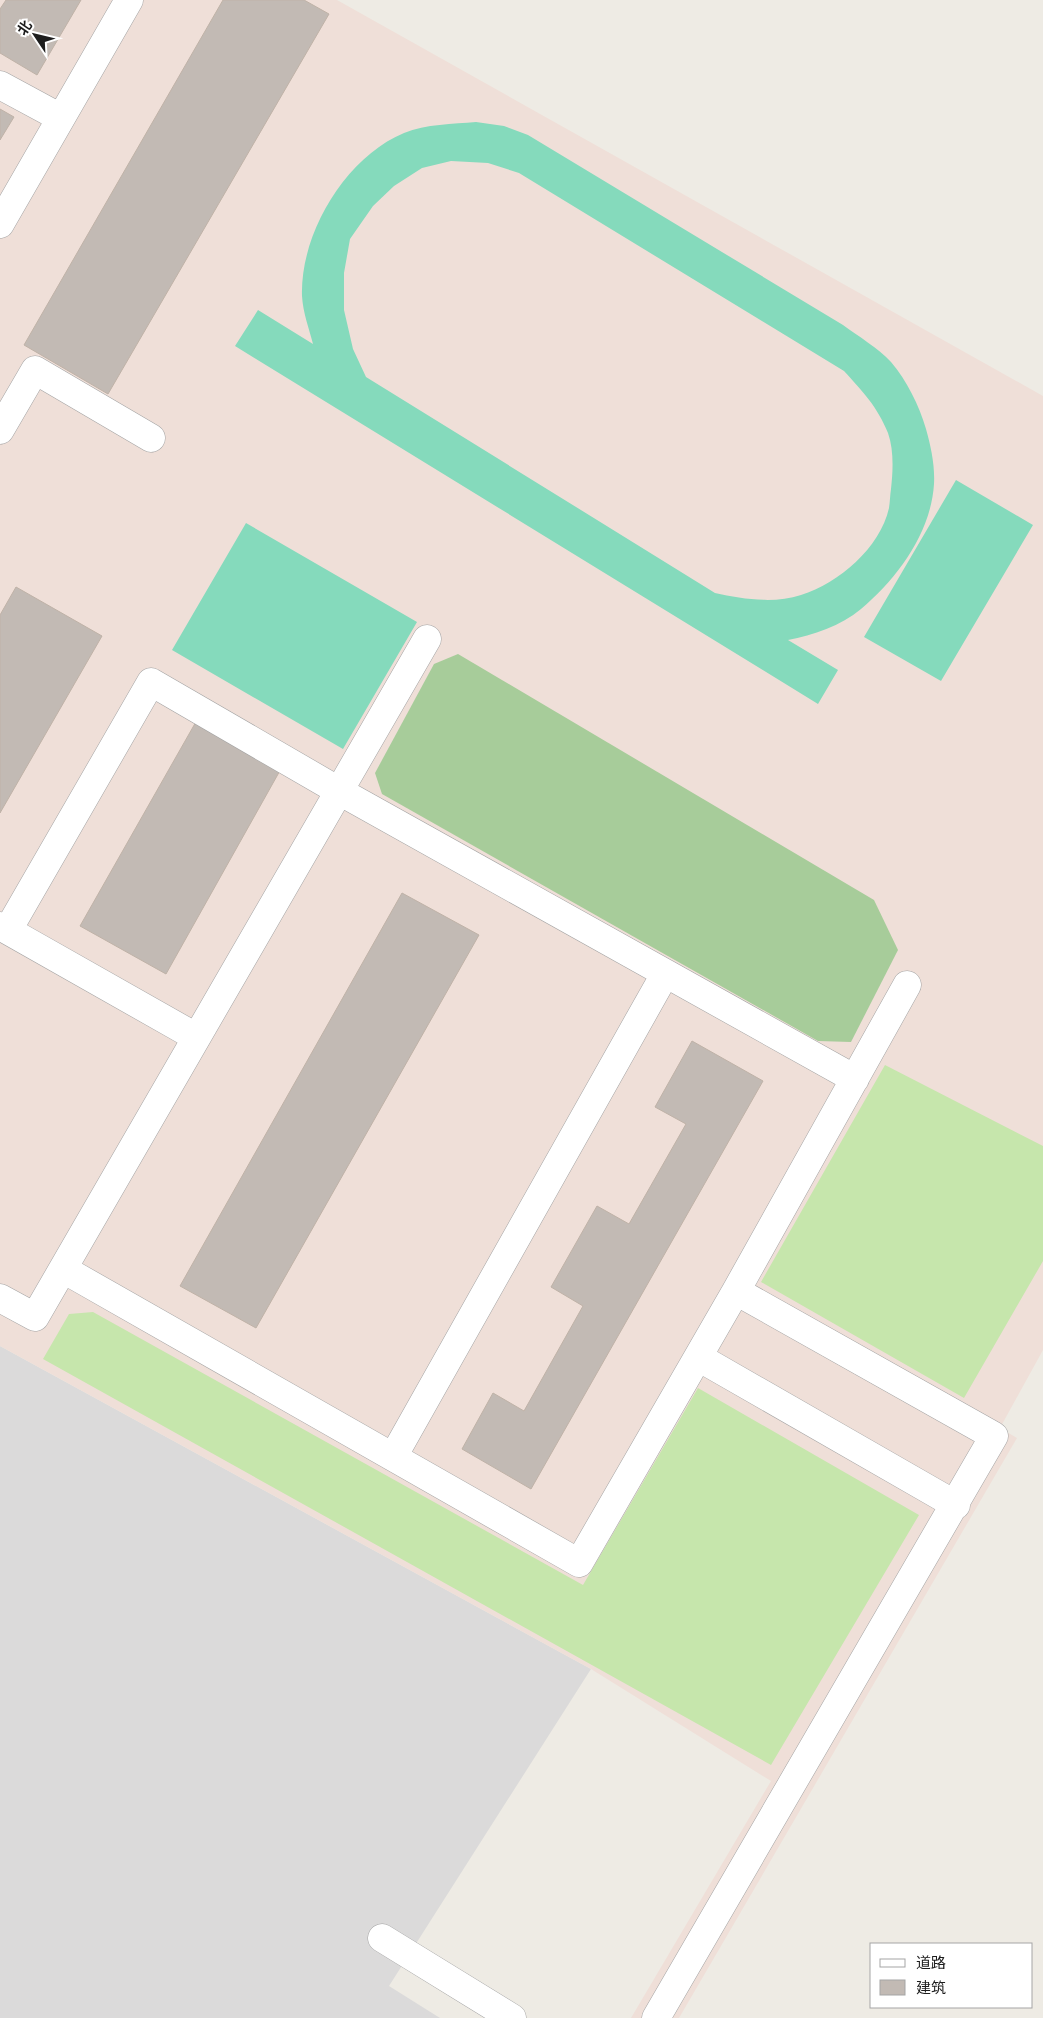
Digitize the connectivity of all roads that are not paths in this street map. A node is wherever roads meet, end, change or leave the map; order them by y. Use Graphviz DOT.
graph roads {
  1 [pos="129,0"];
  2 [pos="0,85"];
  3 [pos="61,118"];
  4 [pos="0,224"];
  5 [pos="0,430"];
  6 [pos="152,438"];
  7 [pos="427,639"];
  8 [pos="339,791"];
  9 [pos="4,928"];
  10 [pos="665,974"];
  11 [pos="907,985"];
  12 [pos="196,1037"];
  13 [pos="855,1079"];
  14 [pos="63,1269"];
  15 [pos="736,1291"];
  16 [pos="0,1298"];
  17 [pos="698,1356"];
  18 [pos="392,1457"];
  19 [pos="956,1505"];
  20 [pos="382,1938"];
  21 [pos="512,2018"];
  22 [pos="656,2018"];
  1 -- 3 [label="street"];
  2 -- 3 [label="street"];
  3 -- 4 [label="street"];
  5 -- 6 [label="street"];
  7 -- 8 [label="street"];
  8 -- 9 [label="street"];
  8 -- 10 [label="street"];
  8 -- 12 [label="street"];
  9 -- 12 [label="street"];
  10 -- 13 [label="street"];
  10 -- 18 [label="street"];
  11 -- 13 [label="street"];
  12 -- 14 [label="street"];
  13 -- 15 [label="street"];
  14 -- 16 [label="street"];
  14 -- 18 [label="street"];
  15 -- 17 [label="street"];
  15 -- 19 [label="street"];
  17 -- 18 [label="street"];
  17 -- 19 [label="street"];
  19 -- 22 [label="street"];
  20 -- 21 [label="street"];
}
